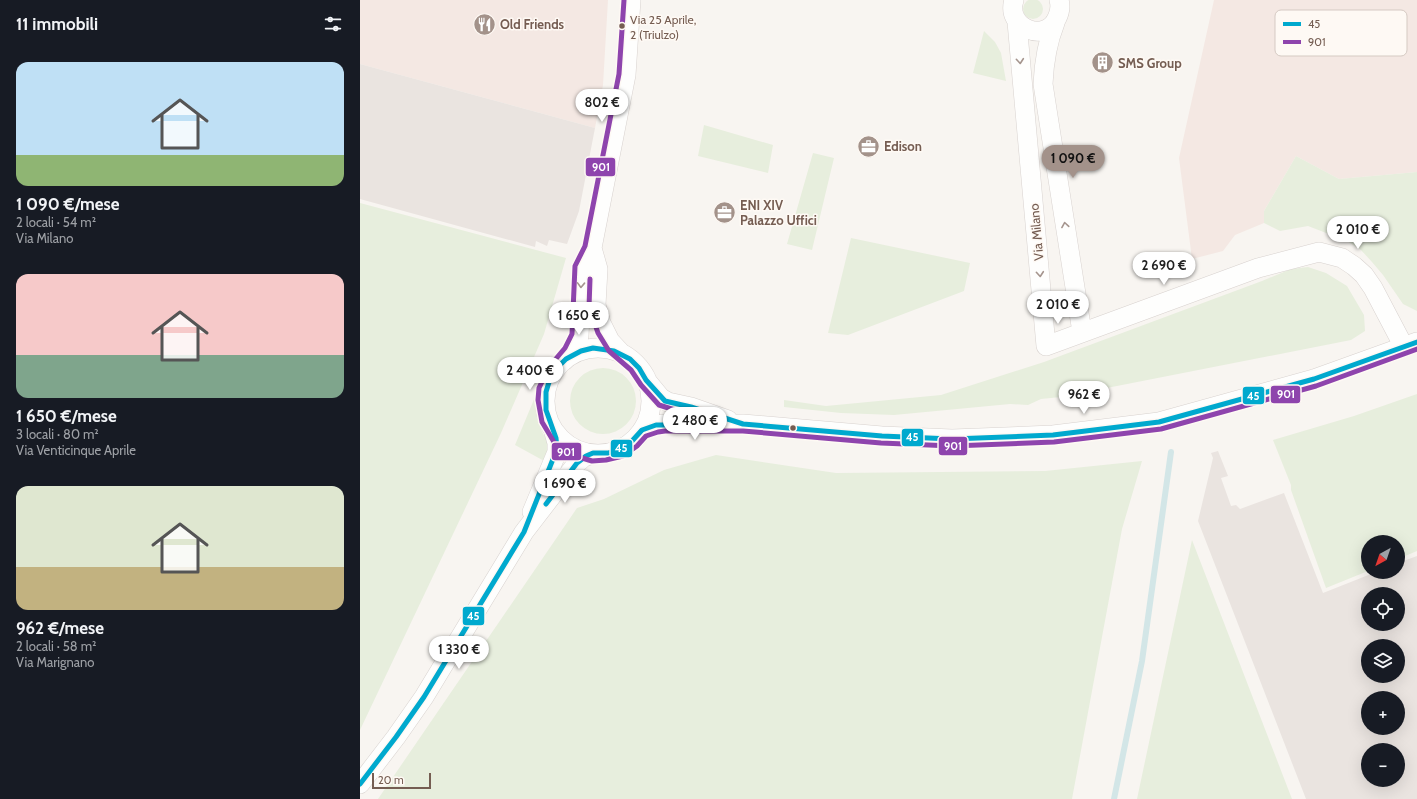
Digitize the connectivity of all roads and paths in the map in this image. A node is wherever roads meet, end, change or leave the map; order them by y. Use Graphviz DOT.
graph roads {
  1 [pos="631,0"];
  2 [pos="1014,0"];
  3 [pos="1059,0"];
  4 [pos="1017,22"];
  5 [pos="1055,23"];
  6 [pos="592,248"];
  7 [pos="1082,332"];
  8 [pos="1410,345"];
  9 [pos="623,355"];
  10 [pos="565,360"];
  11 [pos="646,380"];
  12 [pos="743,424"];
  13 [pos="554,429"];
  14 [pos="642,430"];
  15 [pos="593,454"];
  16 [pos="524,532"];
  17 [pos="360,784"];
  1 -- 6 [label="street"];
  2 -- 4 [label="street, Via Milano"];
  3 -- 5 [label="street"];
  4 -- 5 [label="street"];
  4 -- 7 [label="street, Via Milano, one-way"];
  7 -- 5 [label="street, one-way"];
  6 -- 9 [label="street"];
  6 -- 10 [label="street, one-way"];
  7 -- 8 [label="street"];
  8 -- 12 [label="street"];
  9 -- 10 [label="street"];
  9 -- 11 [label="street"];
  10 -- 13 [label="street"];
  11 -- 12 [label="street"];
  11 -- 14 [label="street"];
  12 -- 14 [label="street"];
  13 -- 15 [label="street"];
  13 -- 16 [label="street"];
  14 -- 15 [label="street"];
  15 -- 16 [label="street"];
  16 -- 17 [label="street"];
}
